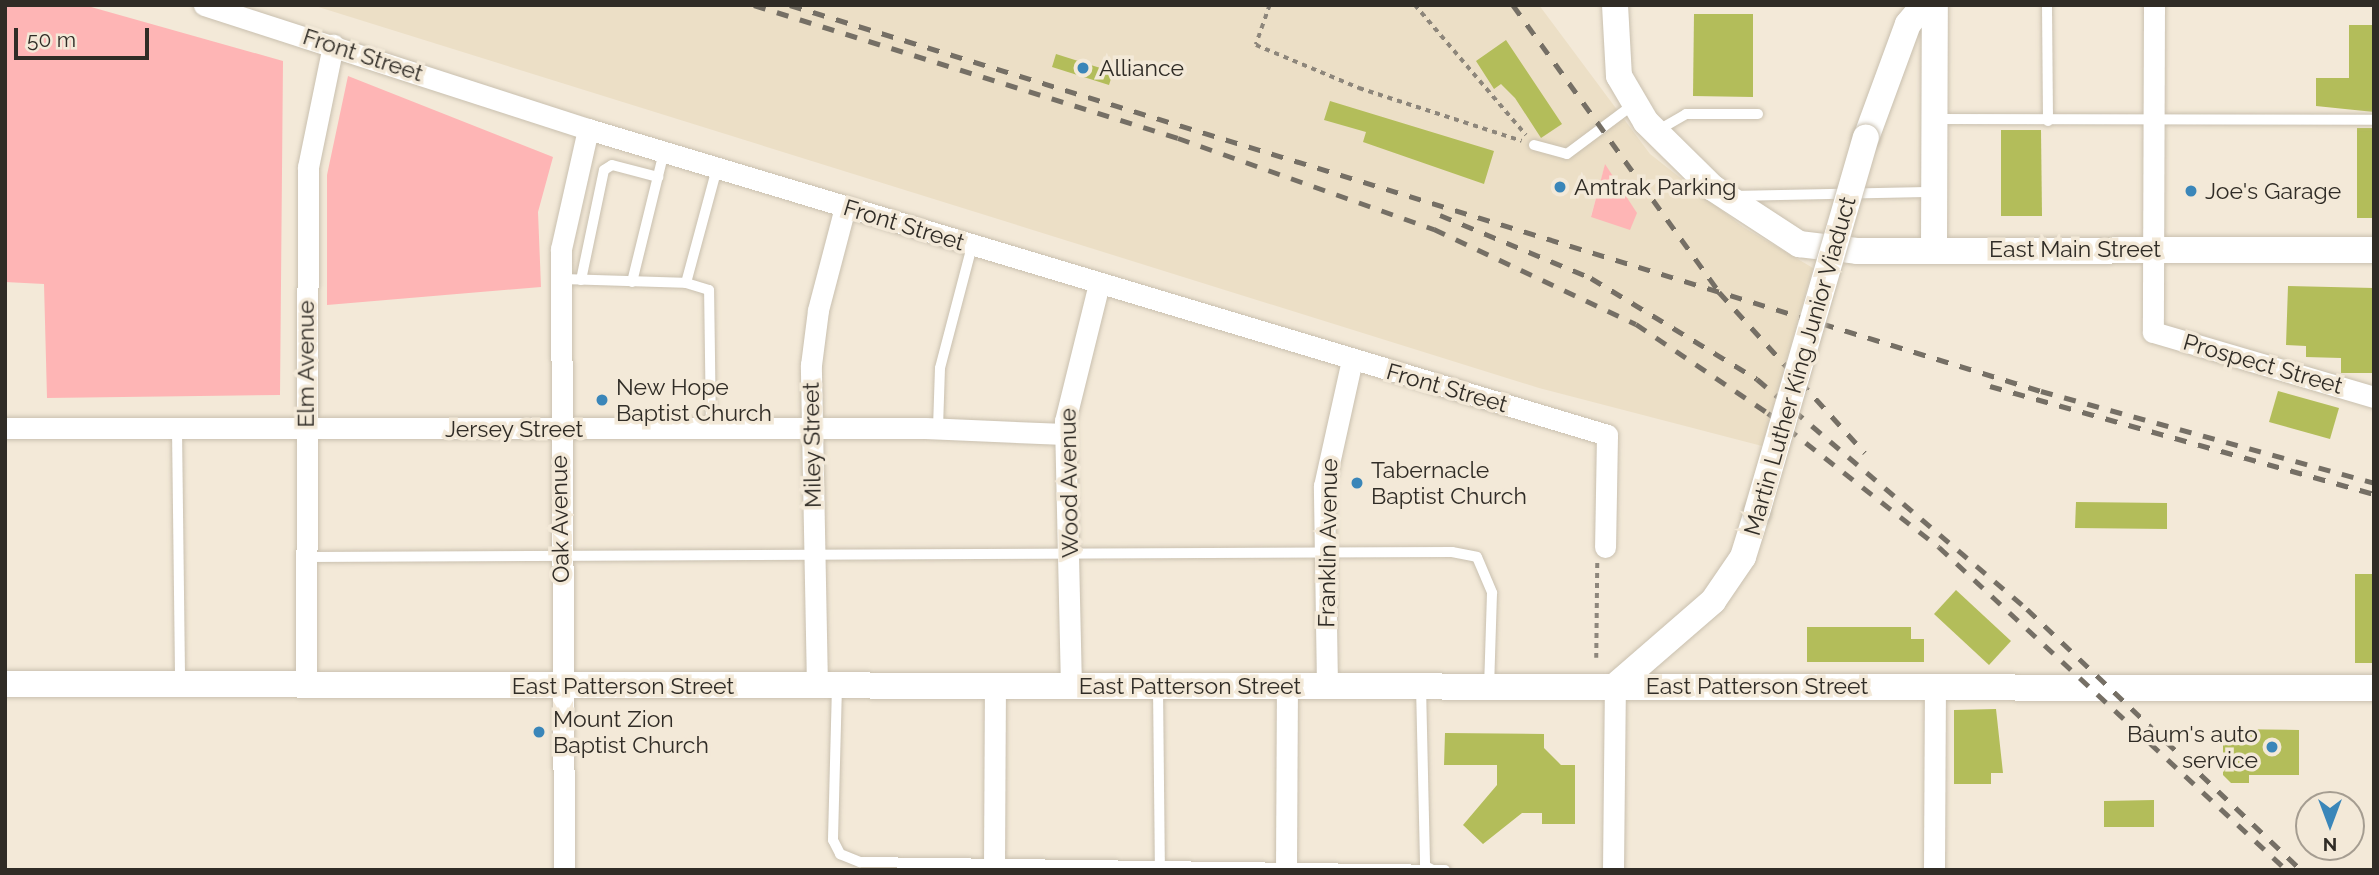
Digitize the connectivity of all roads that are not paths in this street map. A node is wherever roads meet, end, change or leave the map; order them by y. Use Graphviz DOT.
graph roads {
  1 [pos="204,5"];
  2 [pos="1615,5"];
  3 [pos="1924,5"];
  4 [pos="1935,5"];
  5 [pos="2047,5"];
  6 [pos="2154,5"];
  7 [pos="333,45"];
  8 [pos="1634,104"];
  9 [pos="1758,114"];
  10 [pos="1934,119"];
  11 [pos="2374,120"];
  12 [pos="2048,121"];
  13 [pos="2154,122"];
  14 [pos="588,129"];
  15 [pos="1655,132"];
  16 [pos="1534,145"];
  17 [pos="664,152"];
  18 [pos="717,168"];
  19 [pos="658,177"];
  20 [pos="1934,192"];
  21 [pos="1725,197"];
  22 [pos="845,207"];
  23 [pos="972,246"];
  24 [pos="1934,249"];
  25 [pos="2154,250"];
  26 [pos="2374,250"];
  27 [pos="571,280"];
  28 [pos="632,282"];
  29 [pos="686,283"];
  30 [pos="1100,284"];
  31 [pos="1352,360"];
  32 [pos="2374,397"];
  33 [pos="5,428"];
  34 [pos="711,428"];
  35 [pos="811,428"];
  36 [pos="938,428"];
  37 [pos="177,429"];
  38 [pos="306,429"];
  39 [pos="559,429"];
  40 [pos="1065,434"];
  41 [pos="1605,547"];
  42 [pos="1070,555"];
  43 [pos="1325,555"];
  44 [pos="561,556"];
  45 [pos="306,557"];
  46 [pos="814,557"];
  47 [pos="5,684"];
  48 [pos="180,685"];
  49 [pos="306,685"];
  50 [pos="562,686"];
  51 [pos="827,686"];
  52 [pos="1287,686"];
  53 [pos="1326,686"];
  54 [pos="1422,686"];
  55 [pos="1489,686"];
  56 [pos="1615,686"];
  57 [pos="1935,686"];
  58 [pos="995,687"];
  59 [pos="1071,687"];
  60 [pos="1158,687"];
  61 [pos="2374,688"];
  62 [pos="1160,865"];
  63 [pos="896,867"];
  64 [pos="994,867"];
  65 [pos="1286,867"];
  66 [pos="1436,868"];
  67 [pos="564,870"];
  68 [pos="1613,870"];
  69 [pos="1934,870"];
  1 -- 7 [label="street, Front Street"];
  2 -- 8 [label="street, East Main Street"];
  3 -- 56 [label="street, Martin Luther King Junior Viaduct, bridge"];
  4 -- 10 [label="street"];
  5 -- 12 [label="lane"];
  6 -- 13 [label="street"];
  7 -- 14 [label="street, Front Street"];
  7 -- 38 [label="street, Elm Avenue"];
  8 -- 15 [label="street, East Main Street"];
  8 -- 16 [label="lane"];
  9 -- 15 [label="lane"];
  10 -- 12 [label="lane"];
  10 -- 20 [label="street"];
  11 -- 13 [label="lane"];
  12 -- 13 [label="lane"];
  13 -- 25 [label="street"];
  14 -- 17 [label="street, Front Street"];
  14 -- 27 [label="street, Oak Avenue"];
  15 -- 21 [label="street, East Main Street"];
  17 -- 18 [label="street, Front Street"];
  17 -- 19 [label="lane"];
  18 -- 22 [label="street, Front Street"];
  18 -- 29 [label="lane"];
  19 -- 27 [label="lane"];
  19 -- 28 [label="lane"];
  20 -- 21 [label="lane"];
  20 -- 24 [label="street"];
  21 -- 24 [label="street, East Main Street"];
  22 -- 23 [label="street, Front Street"];
  22 -- 35 [label="street, Miley Street"];
  23 -- 30 [label="street, Front Street"];
  23 -- 36 [label="lane"];
  24 -- 25 [label="street, East Main Street"];
  25 -- 26 [label="street, East Main Street"];
  25 -- 32 [label="street, Prospect Street"];
  27 -- 28 [label="lane"];
  27 -- 39 [label="street, Oak Avenue"];
  28 -- 29 [label="lane"];
  29 -- 34 [label="lane"];
  30 -- 31 [label="street, Front Street"];
  30 -- 40 [label="street, Wood Avenue"];
  31 -- 41 [label="street, Front Street"];
  31 -- 43 [label="street, Franklin Avenue"];
  33 -- 37 [label="street, Jersey Street"];
  34 -- 35 [label="street, Jersey Street"];
  34 -- 39 [label="street, Jersey Street"];
  35 -- 36 [label="street, Jersey Street"];
  35 -- 46 [label="street, Miley Street"];
  36 -- 40 [label="street, Jersey Street"];
  37 -- 38 [label="street, Jersey Street"];
  37 -- 48 [label="lane"];
  38 -- 39 [label="street, Jersey Street"];
  38 -- 45 [label="street, Elm Avenue"];
  39 -- 44 [label="street, Oak Avenue"];
  40 -- 42 [label="street, Wood Avenue"];
  42 -- 43 [label="lane"];
  42 -- 46 [label="lane"];
  42 -- 59 [label="street, Wood Avenue"];
  43 -- 53 [label="street, Franklin Avenue"];
  43 -- 55 [label="lane"];
  44 -- 45 [label="lane"];
  44 -- 46 [label="lane"];
  44 -- 50 [label="street, Oak Avenue"];
  45 -- 49 [label="street, Elm Avenue"];
  46 -- 51 [label="street, Miley Street"];
  47 -- 48 [label="street, East Patterson Street"];
  48 -- 49 [label="street, East Patterson Street"];
  49 -- 50 [label="street, East Patterson Street"];
  50 -- 51 [label="street, East Patterson Street"];
  50 -- 67 [label="street, Oak Avenue"];
  51 -- 58 [label="street, East Patterson Street"];
  51 -- 63 [label="lane"];
  52 -- 53 [label="street, East Patterson Street"];
  52 -- 60 [label="street, East Patterson Street"];
  52 -- 65 [label="street"];
  53 -- 54 [label="street, East Patterson Street"];
  54 -- 55 [label="street, East Patterson Street"];
  54 -- 66 [label="lane"];
  55 -- 56 [label="street, East Patterson Street"];
  56 -- 57 [label="street, East Patterson Street"];
  56 -- 68 [label="street"];
  57 -- 61 [label="street, East Patterson Street"];
  57 -- 69 [label="street"];
  58 -- 59 [label="street, East Patterson Street"];
  58 -- 64 [label="street"];
  59 -- 60 [label="street, East Patterson Street"];
  60 -- 62 [label="lane"];
  62 -- 64 [label="lane"];
  62 -- 65 [label="lane"];
  63 -- 64 [label="lane"];
  65 -- 66 [label="lane"];
}
